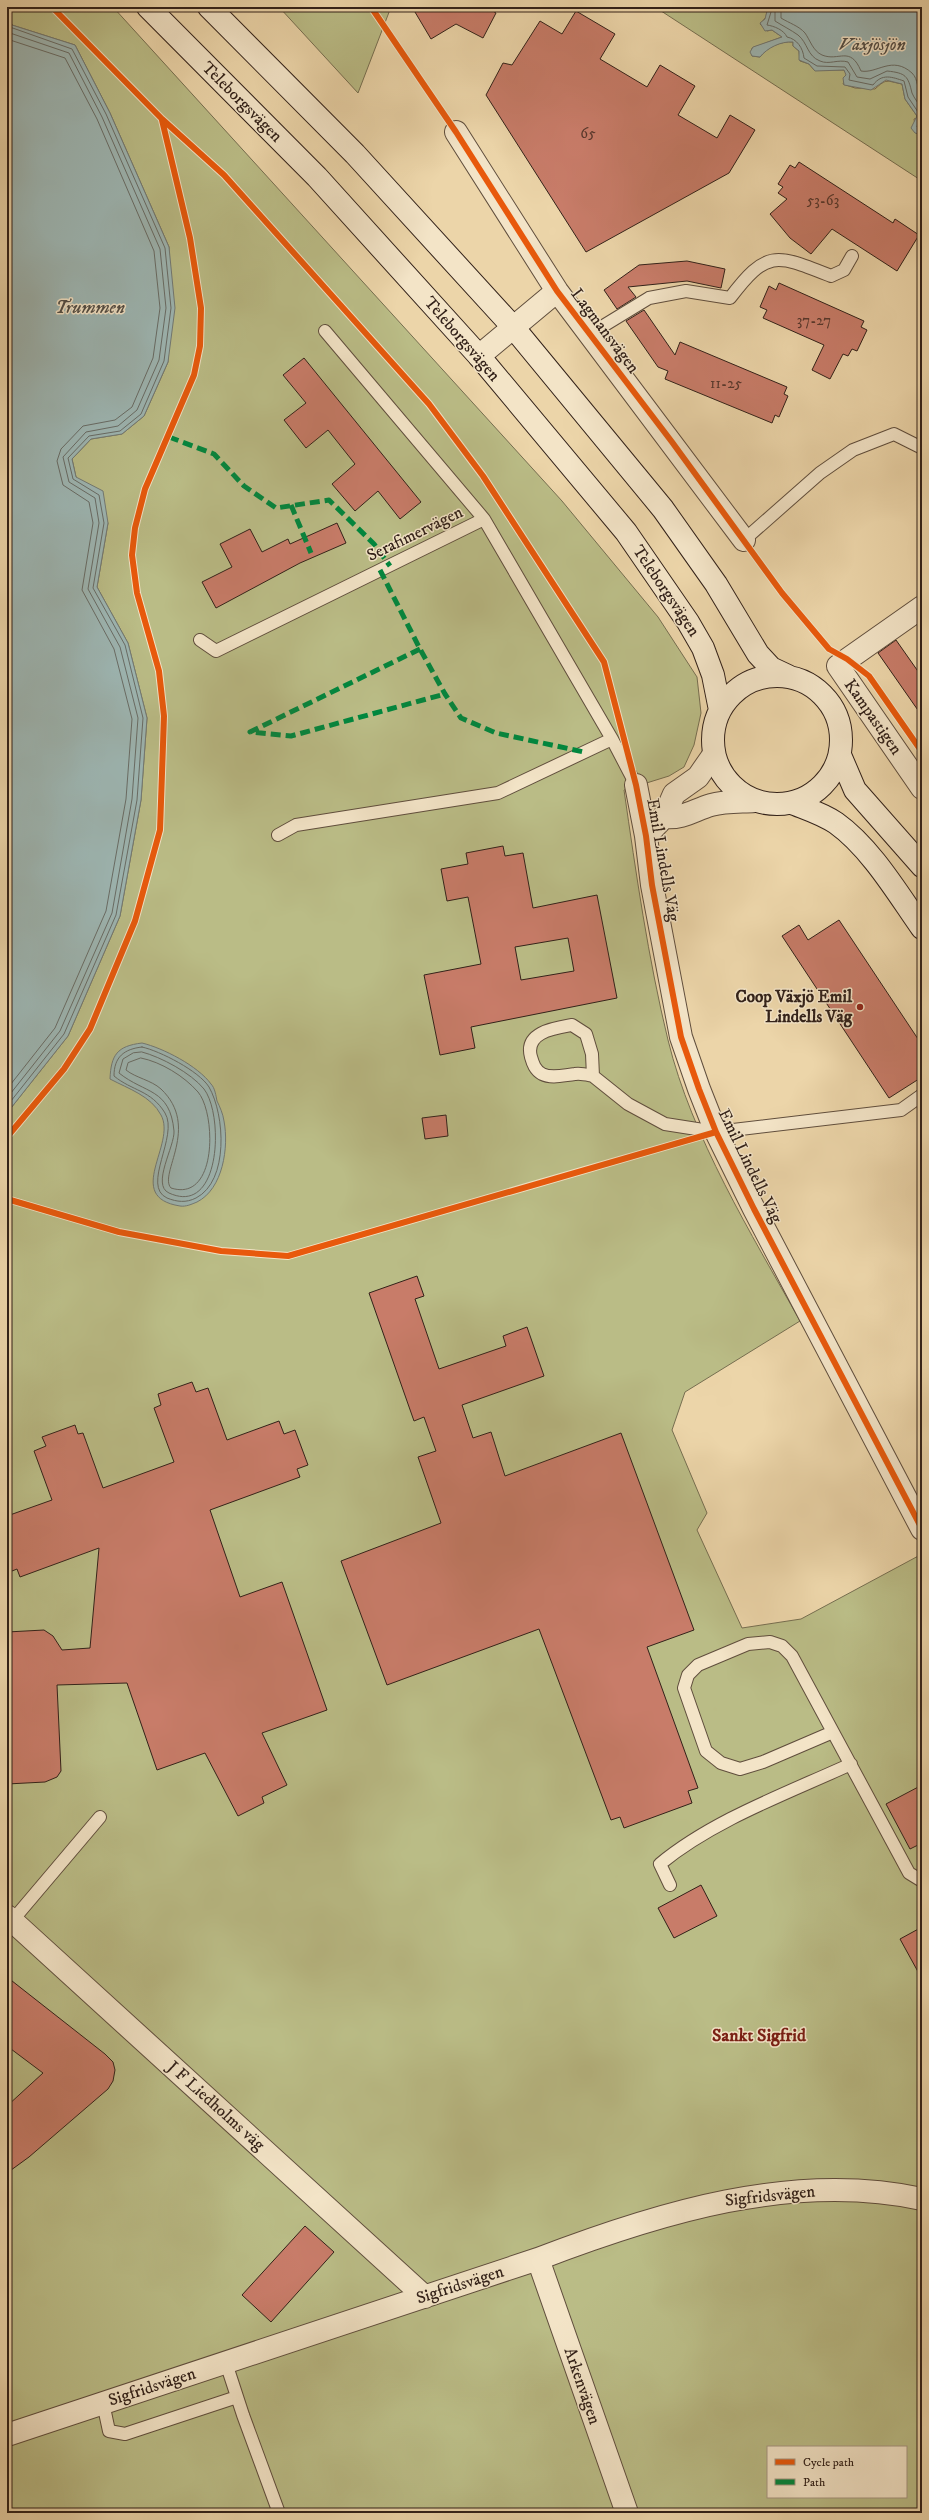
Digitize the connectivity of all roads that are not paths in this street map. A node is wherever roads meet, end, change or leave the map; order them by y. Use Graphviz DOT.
graph roads {
  1 [pos="148,7"];
  2 [pos="209,7"];
  3 [pos="456,132"];
  4 [pos="852,256"];
  5 [pos="557,291"];
  6 [pos="513,327"];
  7 [pos="325,331"];
  8 [pos="590,334"];
  9 [pos="478,356"];
  10 [pos="922,448"];
  11 [pos="484,519"];
  12 [pos="744,540"];
  13 [pos="922,607"];
  14 [pos="200,640"];
  15 [pos="788,676"];
  16 [pos="720,710"];
  17 [pos="612,739"];
  18 [pos="714,754"];
  19 [pos="840,755"];
  20 [pos="636,785"];
  21 [pos="922,788"];
  22 [pos="755,801"];
  23 [pos="792,803"];
  24 [pos="664,817"];
  25 [pos="278,835"];
  26 [pos="646,836"];
  27 [pos="922,866"];
  28 [pos="922,928"];
  29 [pos="594,1076"];
  30 [pos="922,1095"];
  31 [pos="716,1132"];
  32 [pos="916,1504"];
  33 [pos="922,1529"];
  34 [pos="833,1732"];
  35 [pos="851,1764"];
  36 [pos="100,1817"];
  37 [pos="922,1881"];
  38 [pos="670,1885"];
  39 [pos="10,1918"];
  40 [pos="922,2199"];
  41 [pos="538,2259"];
  42 [pos="425,2297"];
  43 [pos="226,2363"];
  44 [pos="237,2397"];
  45 [pos="103,2403"];
  46 [pos="7,2435"];
  47 [pos="279,2513"];
  48 [pos="627,2513"];
  1 -- 9 [label="street, Teleborgsvägen"];
  2 -- 6 [label="street"];
  3 -- 5 [label="street, Lagmansvägen"];
  4 -- 8 [label="lane, Lagmansvägen"];
  5 -- 6 [label="street, Lagmansvägen"];
  5 -- 8 [label="street, Lagmansvägen"];
  6 -- 9 [label="street, Lagmansvägen"];
  6 -- 15 [label="street"];
  7 -- 11 [label="lane"];
  8 -- 12 [label="street, Lagmansvägen"];
  9 -- 16 [label="street, Teleborgsvägen"];
  10 -- 12 [label="lane"];
  11 -- 14 [label="lane, Serafimervägen"];
  11 -- 17 [label="lane, Serafimervägen"];
  13 -- 21 [label="street, Kampastigen"];
  15 -- 16 [label="street"];
  15 -- 19 [label="street"];
  16 -- 18 [label="street"];
  17 -- 20 [label="lane, Serafimervägen"];
  17 -- 25 [label="lane"];
  18 -- 22 [label="street"];
  18 -- 24 [label="street, Emil Lindells Väg"];
  19 -- 23 [label="street"];
  19 -- 27 [label="street"];
  20 -- 26 [label="street, Emil Lindells Väg"];
  22 -- 23 [label="street"];
  22 -- 24 [label="street, Emil Lindells Väg"];
  23 -- 28 [label="street"];
  24 -- 26 [label="street, Emil Lindells Väg"];
  26 -- 31 [label="street, Emil Lindells Väg"];
  29 -- 29 [label="lane"];
  29 -- 31 [label="lane, Emil Lindells Väg"];
  30 -- 31 [label="lane, Emil Lindells Väg"];
  31 -- 32 [label="street, Emil Lindells Väg"];
  32 -- 33 [label="street, Emil Lindells Väg"];
  34 -- 34 [label="lane"];
  34 -- 35 [label="lane"];
  35 -- 37 [label="lane"];
  35 -- 38 [label="lane"];
  36 -- 39 [label="lane"];
  39 -- 42 [label="street, J F Liedholms väg"];
  40 -- 41 [label="street, Sigfridsvägen"];
  41 -- 42 [label="street, Sigfridsvägen"];
  41 -- 48 [label="street, Arkenvägen"];
  42 -- 43 [label="street, Sigfridsvägen"];
  43 -- 44 [label="lane"];
  43 -- 45 [label="street, Sigfridsvägen"];
  44 -- 45 [label="lane"];
  44 -- 47 [label="lane"];
  45 -- 46 [label="street, Sigfridsvägen"];
}
